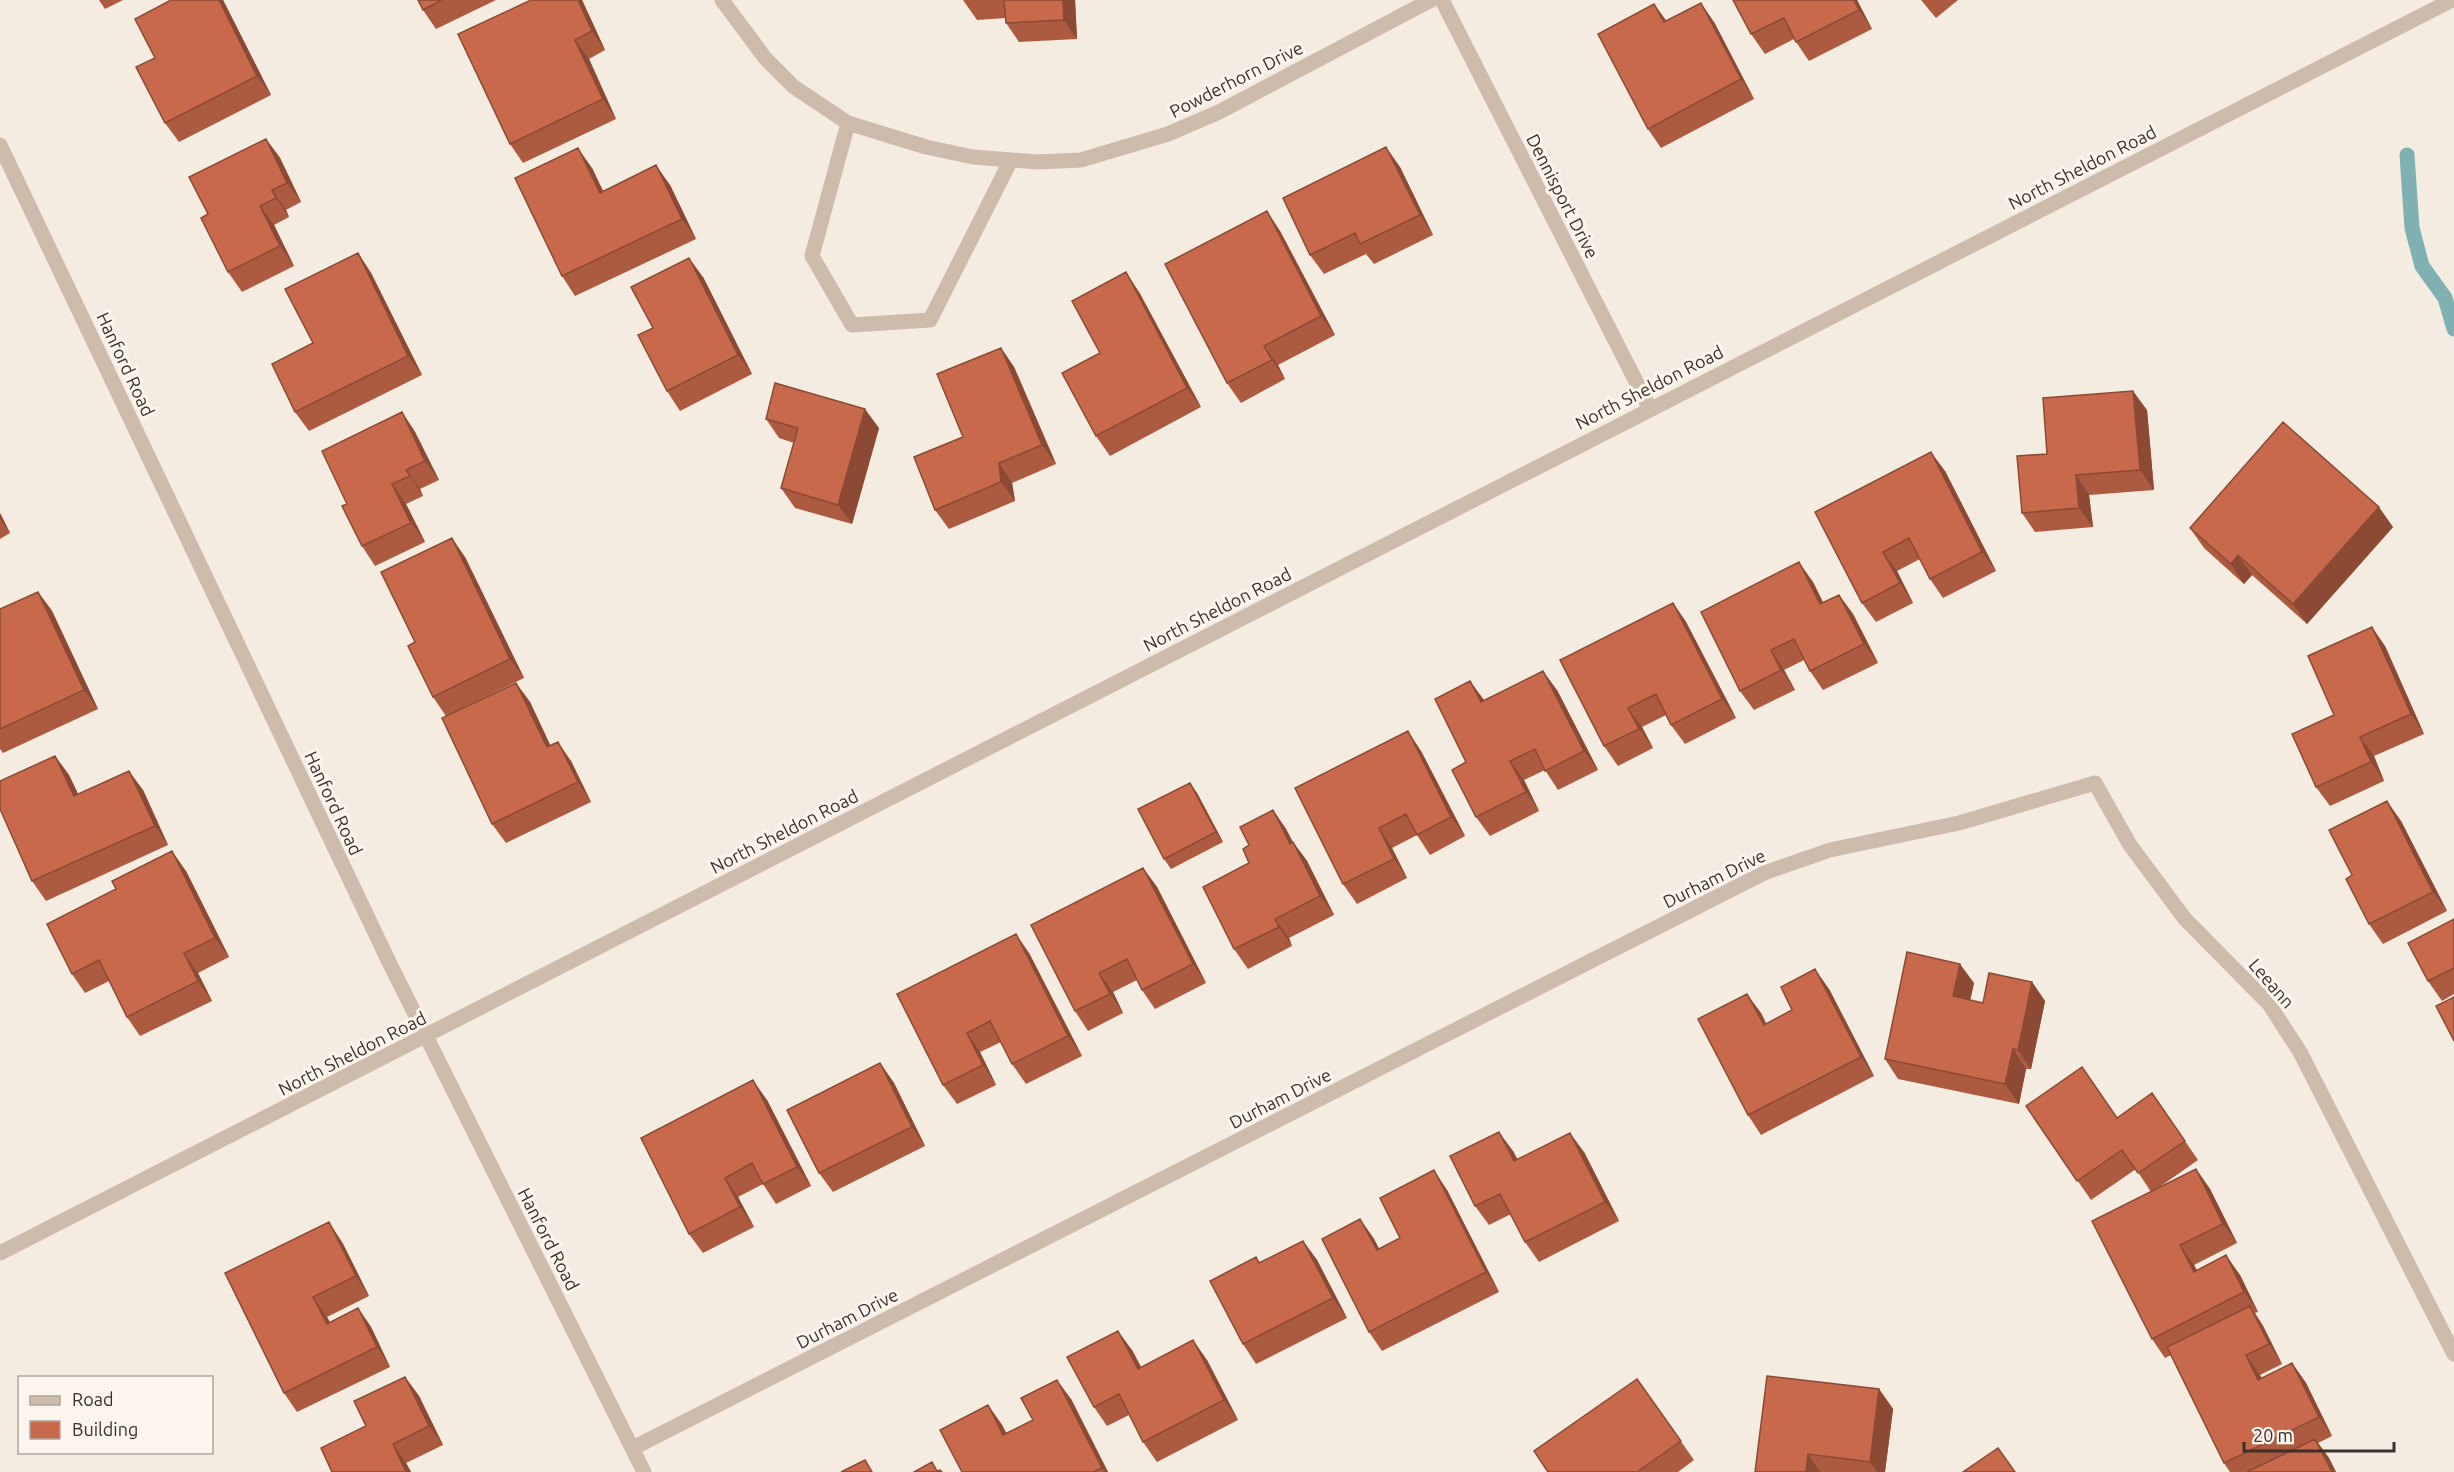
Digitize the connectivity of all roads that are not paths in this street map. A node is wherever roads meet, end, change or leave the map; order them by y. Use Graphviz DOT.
graph roads {
  1 [pos="722,0"];
  2 [pos="1431,0"];
  3 [pos="1442,0"];
  4 [pos="2452,0"];
  5 [pos="848,123"];
  6 [pos="0,145"];
  7 [pos="1011,160"];
  8 [pos="1650,409"];
  9 [pos="1959,823"];
  10 [pos="425,1037"];
  11 [pos="0,1253"];
  12 [pos="2454,1354"];
  13 [pos="633,1449"];
  14 [pos="644,1472"];
  1 -- 5 [label="street, Powderhorn Drive"];
  2 -- 7 [label="street, Powderhorn Drive"];
  3 -- 8 [label="street, Dennisport Drive"];
  4 -- 8 [label="street, North Sheldon Road"];
  5 -- 7 [label="street, Powderhorn Drive"];
  5 -- 7 [label="street"];
  6 -- 10 [label="street, Hanford Road"];
  8 -- 10 [label="street, North Sheldon Road"];
  9 -- 12 [label="street, Leeann"];
  9 -- 13 [label="street, Durham Drive"];
  10 -- 11 [label="street, North Sheldon Road"];
  10 -- 13 [label="street, Hanford Road"];
  13 -- 14 [label="street, Hanford Road"];
}
